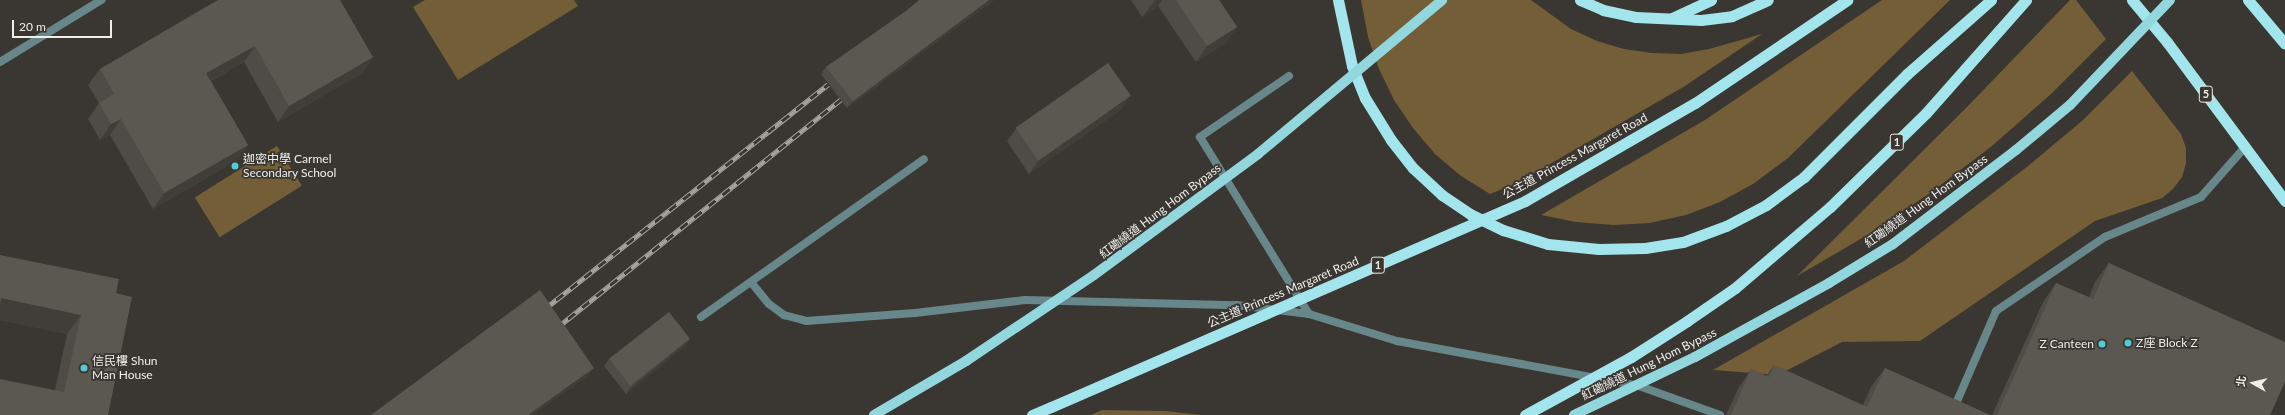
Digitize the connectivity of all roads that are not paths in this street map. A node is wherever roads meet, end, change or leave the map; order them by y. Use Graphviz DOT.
graph roads {
  1 [pos="101,0"];
  2 [pos="1338,0"];
  3 [pos="1442,0"];
  4 [pos="1580,0"];
  5 [pos="1711,0"];
  6 [pos="1768,0"];
  7 [pos="1847,0"];
  8 [pos="1990,0"];
  9 [pos="2026,0"];
  10 [pos="2132,0"];
  11 [pos="2170,0"];
  12 [pos="2248,0"];
  13 [pos="1672,18"];
  14 [pos="2285,44"];
  15 [pos="0,62"];
  16 [pos="1289,76"];
  17 [pos="2246,146"];
  18 [pos="924,159"];
  19 [pos="2285,201"];
  20 [pos="751,282"];
  21 [pos="1308,314"];
  22 [pos="701,317"];
  23 [pos="874,415"];
  24 [pos="1032,415"];
  25 [pos="1525,415"];
  26 [pos="1574,415"];
  27 [pos="1720,415"];
  28 [pos="1952,415"];
  1 -- 15 [label="street"];
  2 -- 8 [label="highway"];
  3 -- 23 [label="main road, 紅磡繞道 Hung Hom Bypass, bridge"];
  4 -- 13 [label="highway"];
  5 -- 13 [label="highway"];
  6 -- 13 [label="highway"];
  7 -- 24 [label="highway, 公主道 Princess Margaret Road / 1, bridge"];
  9 -- 25 [label="highway, 1, bridge"];
  10 -- 17 [label="highway, 5"];
  11 -- 26 [label="main road, 紅磡繞道 Hung Hom Bypass, bridge"];
  12 -- 14 [label="highway"];
  16 -- 21 [label="street"];
  17 -- 19 [label="highway, 5"];
  17 -- 28 [label="street"];
  18 -- 20 [label="street"];
  20 -- 21 [label="street"];
  20 -- 22 [label="street"];
  21 -- 27 [label="street"];
}
